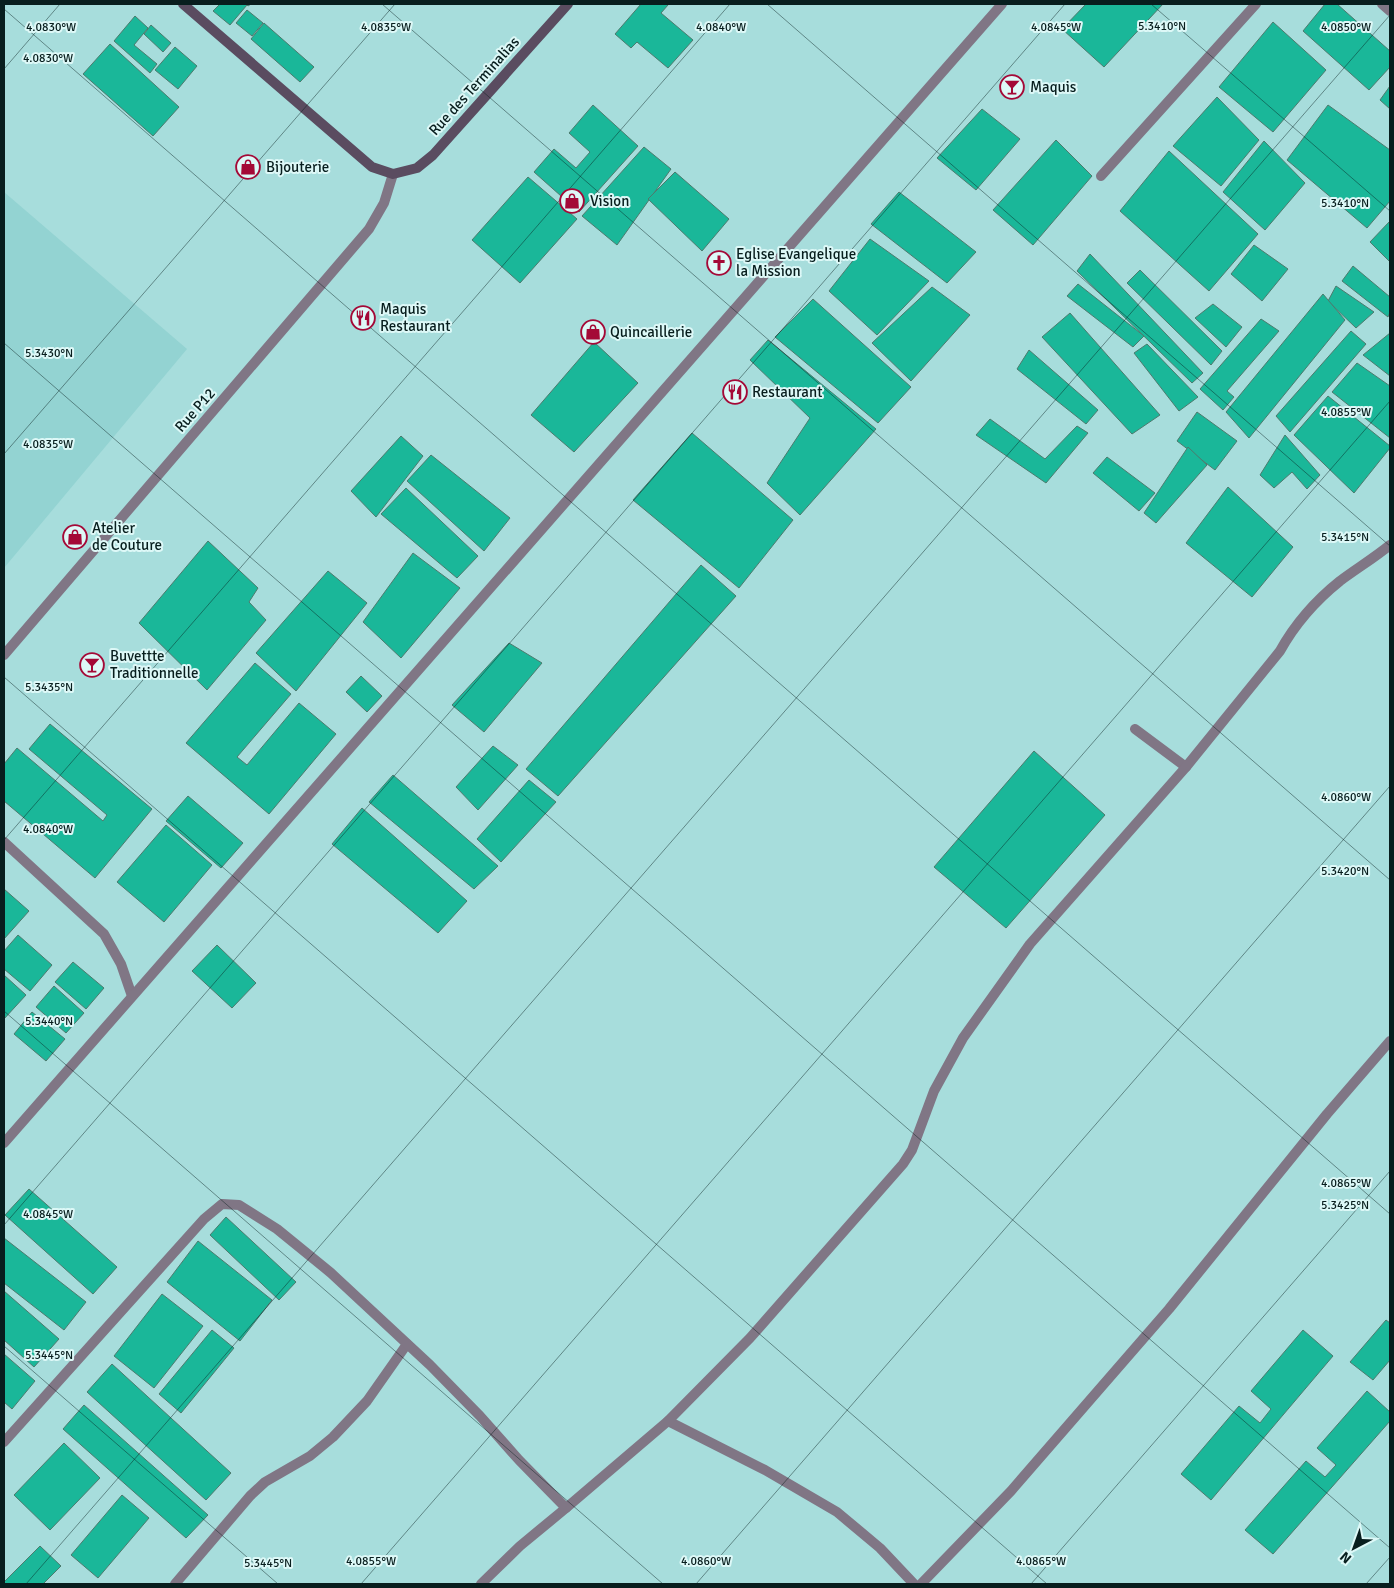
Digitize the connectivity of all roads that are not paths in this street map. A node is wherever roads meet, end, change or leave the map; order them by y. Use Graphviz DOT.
graph roads {
  1 [pos="183,4"];
  2 [pos="568,4"];
  3 [pos="1002,4"];
  4 [pos="1256,4"];
  5 [pos="1382,4"];
  6 [pos="1390,11"];
  7 [pos="393,174"];
  8 [pos="1101,176"];
  9 [pos="1390,545"];
  10 [pos="4,656"];
  11 [pos="1135,729"];
  12 [pos="1186,767"];
  13 [pos="4,842"];
  14 [pos="132,996"];
  15 [pos="1390,1042"];
  16 [pos="4,1143"];
  17 [pos="407,1344"];
  18 [pos="668,1421"];
  19 [pos="4,1442"];
  20 [pos="566,1508"];
  21 [pos="175,1584"];
  22 [pos="482,1584"];
  23 [pos="914,1584"];
  24 [pos="921,1584"];
  1 -- 7 [label="street"];
  2 -- 7 [label="street, Rue des Terminalias"];
  3 -- 14 [label="street"];
  4 -- 8 [label="street"];
  5 -- 6 [label="street"];
  7 -- 10 [label="street, Rue P12"];
  9 -- 12 [label="street"];
  11 -- 12 [label="street"];
  12 -- 18 [label="street"];
  13 -- 14 [label="street"];
  14 -- 16 [label="street"];
  15 -- 24 [label="street"];
  17 -- 19 [label="street"];
  17 -- 20 [label="street"];
  17 -- 21 [label="street"];
  18 -- 20 [label="street"];
  18 -- 23 [label="street"];
  20 -- 22 [label="street"];
}
